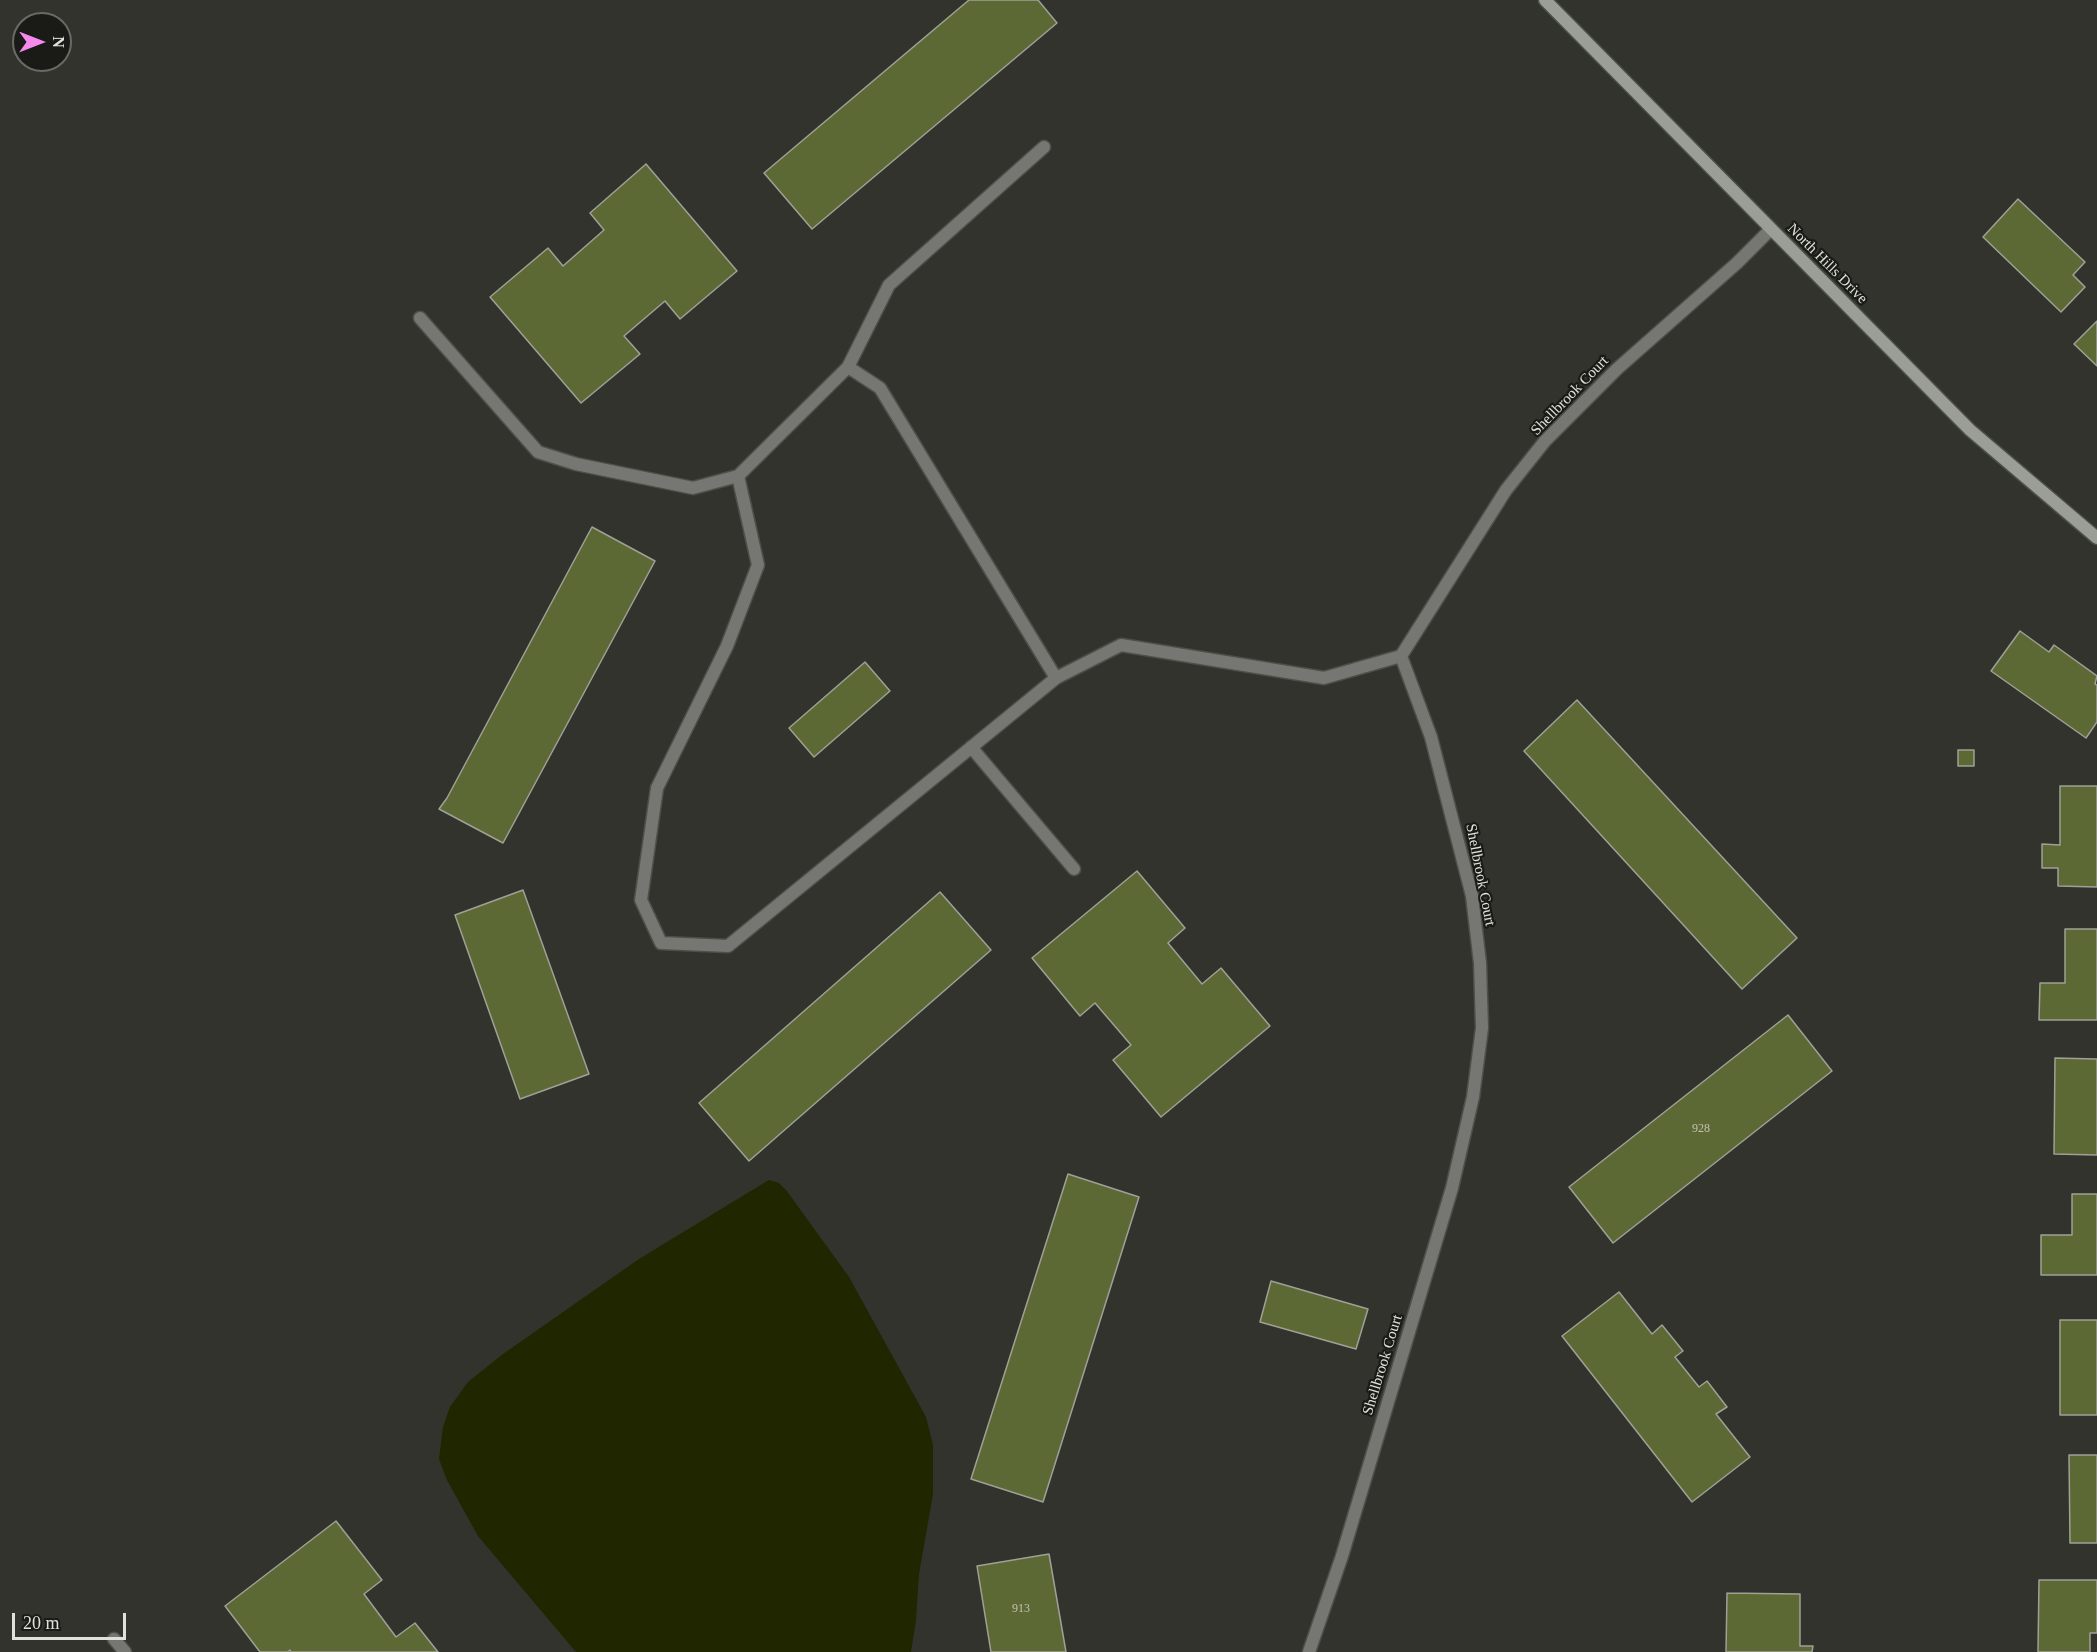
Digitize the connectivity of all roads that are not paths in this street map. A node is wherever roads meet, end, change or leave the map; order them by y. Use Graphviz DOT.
graph roads {
  1 [pos="1545,0"];
  2 [pos="1044,147"];
  3 [pos="1771,229"];
  4 [pos="420,318"];
  5 [pos="848,367"];
  6 [pos="738,476"];
  7 [pos="2097,538"];
  8 [pos="1401,656"];
  9 [pos="1056,678"];
  10 [pos="971,747"];
  11 [pos="1074,869"];
  12 [pos="114,1639"];
  13 [pos="125,1652"];
  14 [pos="1309,1652"];
  1 -- 3 [label="main road, North Hills Drive"];
  2 -- 5 [label="street"];
  3 -- 7 [label="main road, North Hills Drive"];
  3 -- 8 [label="street, Shellbrook Court"];
  4 -- 6 [label="street"];
  5 -- 6 [label="street"];
  5 -- 9 [label="street"];
  6 -- 10 [label="street"];
  8 -- 9 [label="street"];
  8 -- 14 [label="street, Shellbrook Court"];
  9 -- 10 [label="street"];
  10 -- 11 [label="street"];
  12 -- 13 [label="street"];
}
